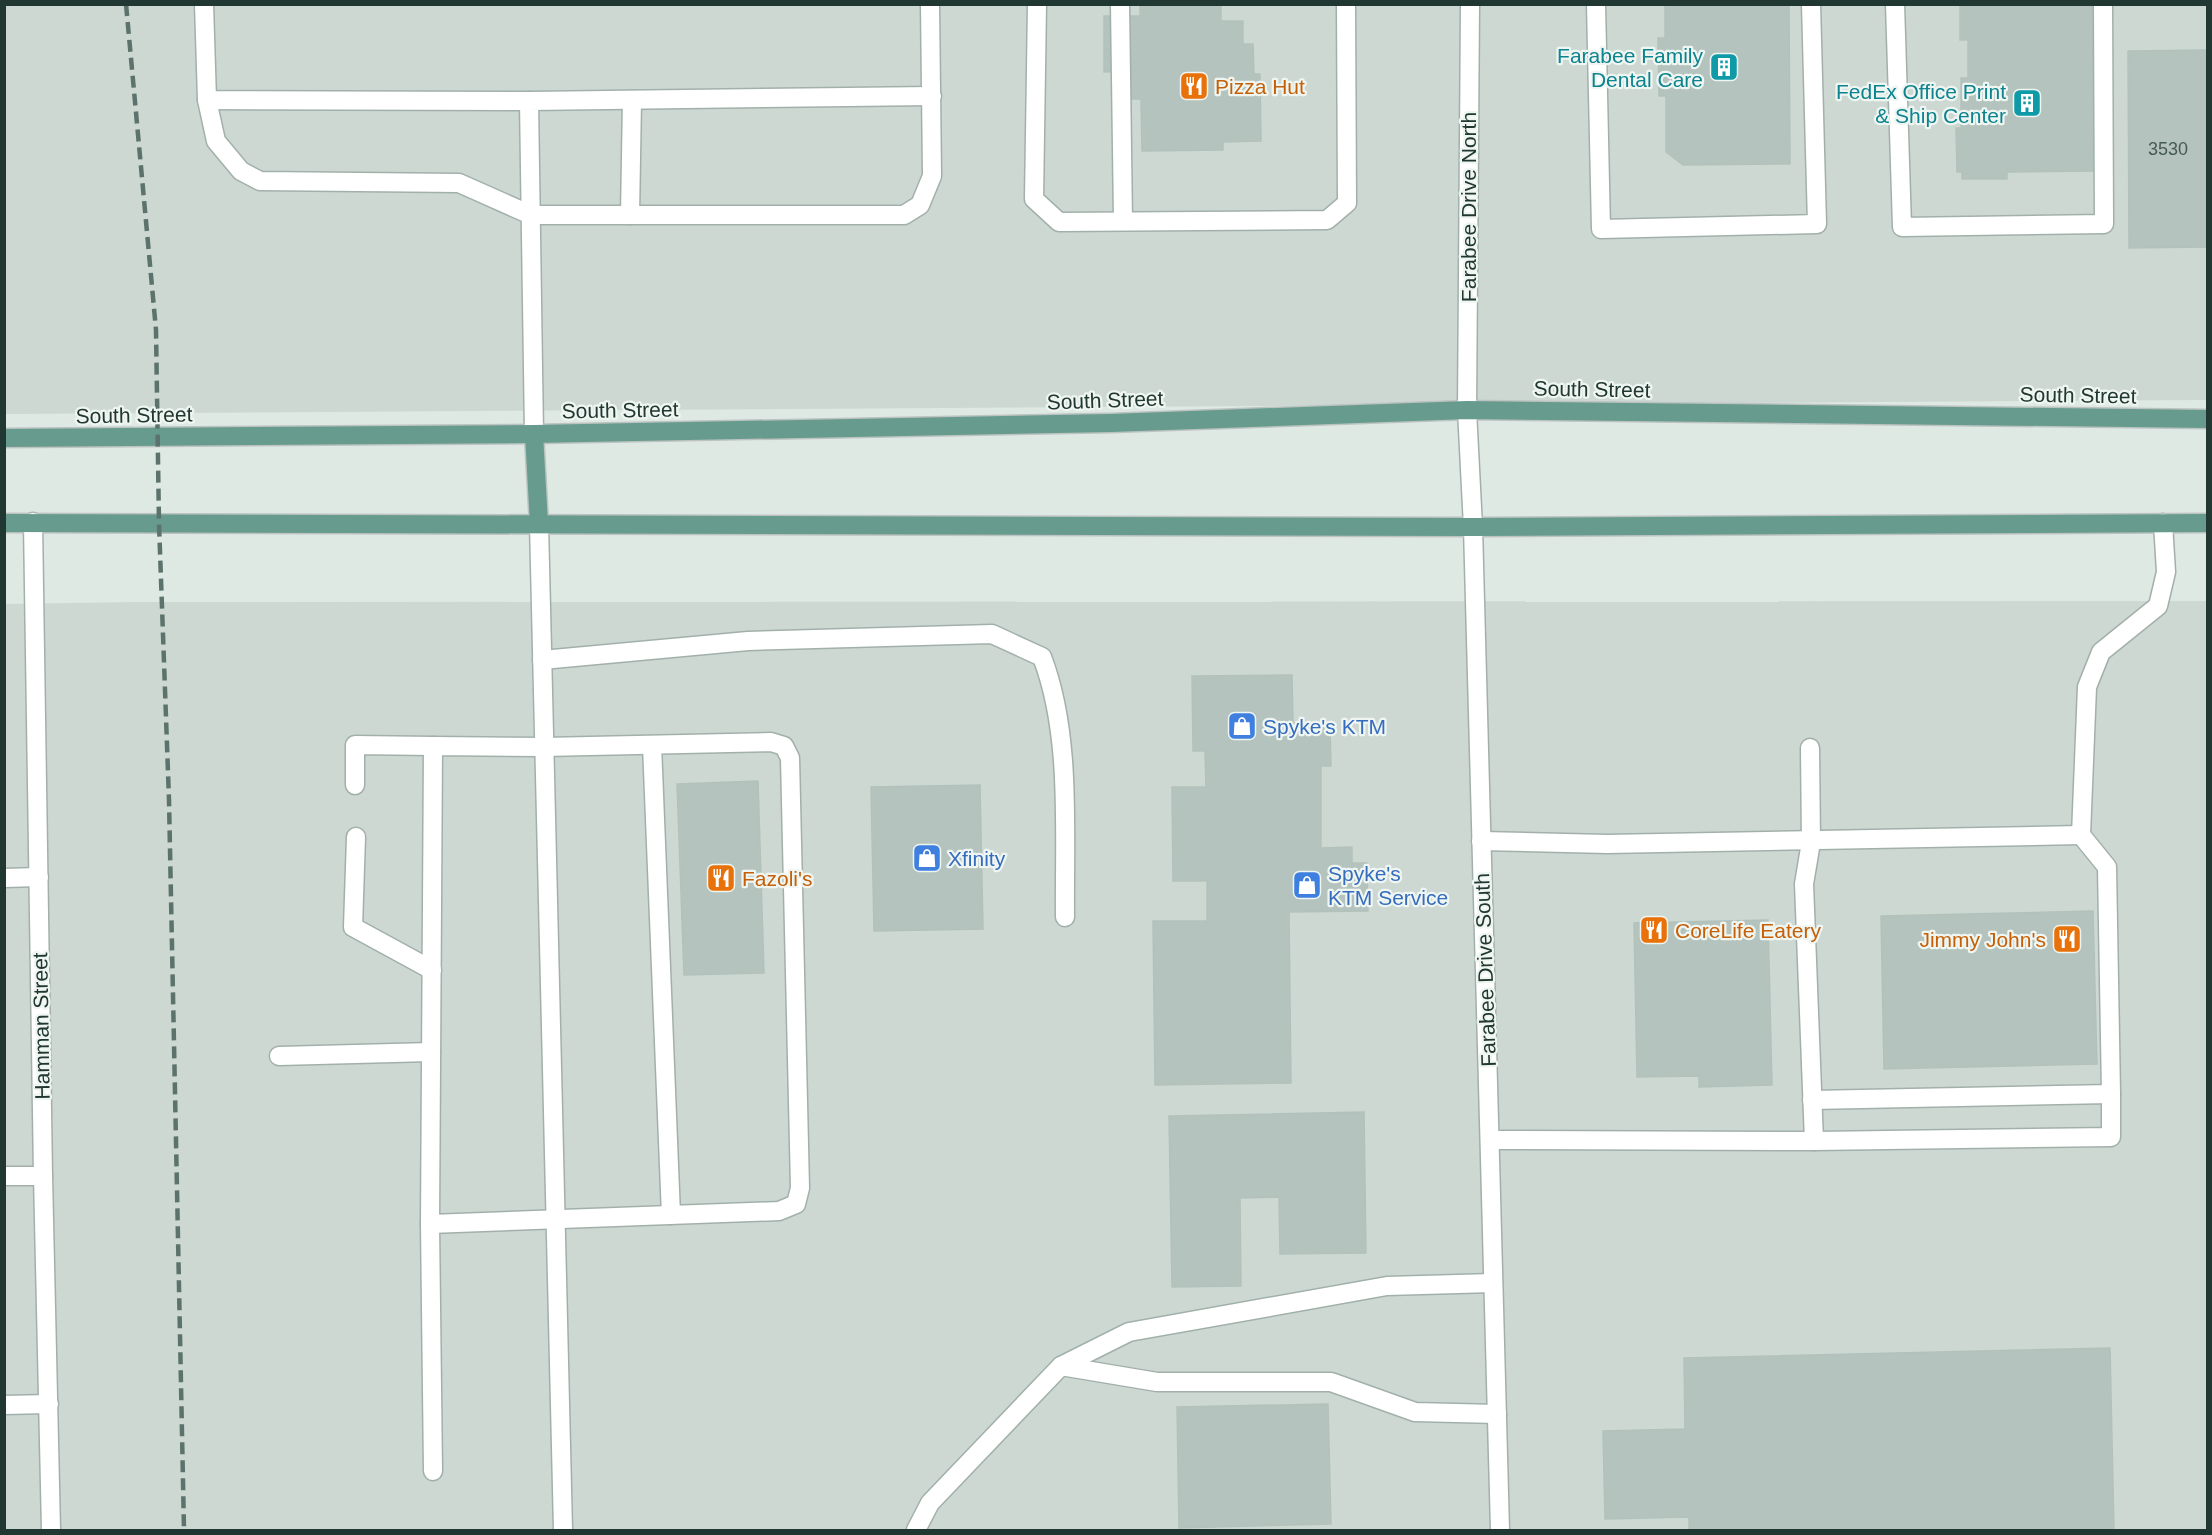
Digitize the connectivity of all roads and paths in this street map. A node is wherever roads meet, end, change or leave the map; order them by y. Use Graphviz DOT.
graph roads {
  1 [pos="204,4"];
  2 [pos="930,4"];
  3 [pos="1037,4"];
  4 [pos="1120,4"];
  5 [pos="1346,4"];
  6 [pos="1470,4"];
  7 [pos="1596,4"];
  8 [pos="1811,4"];
  9 [pos="1895,4"];
  10 [pos="2103,4"];
  11 [pos="932,96"];
  12 [pos="207,100"];
  13 [pos="632,100"];
  14 [pos="529,101"];
  15 [pos="531,215"];
  16 [pos="630,215"];
  17 [pos="1123,221"];
  18 [pos="1467,410"];
  19 [pos="2208,419"];
  20 [pos="534,434"];
  21 [pos="4,438"];
  22 [pos="4,522"];
  23 [pos="33,522"];
  24 [pos="2163,523"];
  25 [pos="2208,523"];
  26 [pos="539,524"];
  27 [pos="1473,527"];
  28 [pos="542,660"];
  29 [pos="652,745"];
  30 [pos="433,746"];
  31 [pos="544,747"];
  32 [pos="1810,748"];
  33 [pos="355,785"];
  34 [pos="2081,836"];
  35 [pos="356,837"];
  36 [pos="1481,841"];
  37 [pos="1811,842"];
  38 [pos="39,876"];
  39 [pos="4,878"];
  40 [pos="1065,917"];
  41 [pos="432,970"];
  42 [pos="431,1052"];
  43 [pos="279,1056"];
  44 [pos="2111,1094"];
  45 [pos="1812,1100"];
  46 [pos="1490,1140"];
  47 [pos="1814,1141"];
  48 [pos="4,1176"];
  49 [pos="43,1176"];
  50 [pos="671,1215"];
  51 [pos="556,1221"];
  52 [pos="430,1224"];
  53 [pos="1493,1283"];
  54 [pos="1062,1366"];
  55 [pos="49,1404"];
  56 [pos="4,1405"];
  57 [pos="1497,1414"];
  58 [pos="433,1471"];
  59 [pos="51,1530"];
  60 [pos="563,1530"];
  61 [pos="916,1530"];
  62 [pos="1500,1530"];
  1 -- 12 [label="street"];
  2 -- 11 [label="street"];
  3 -- 17 [label="street"];
  4 -- 17 [label="street"];
  5 -- 17 [label="street"];
  6 -- 18 [label="street, Farabee Drive North"];
  7 -- 8 [label="street"];
  9 -- 10 [label="street"];
  11 -- 13 [label="street"];
  11 -- 16 [label="street"];
  12 -- 14 [label="street"];
  12 -- 15 [label="street"];
  13 -- 14 [label="street"];
  13 -- 16 [label="street"];
  14 -- 15 [label="street"];
  15 -- 16 [label="street"];
  15 -- 20 [label="street"];
  18 -- 19 [label="main road, South Street"];
  18 -- 20 [label="main road, South Street"];
  18 -- 27 [label="street, Farabee Drive South"];
  20 -- 21 [label="main road, South Street"];
  20 -- 26 [label="main road"];
  22 -- 23 [label="main road"];
  23 -- 26 [label="main road"];
  23 -- 38 [label="street, Hamman Street"];
  24 -- 25 [label="main road"];
  24 -- 27 [label="main road"];
  24 -- 34 [label="street"];
  26 -- 27 [label="main road"];
  26 -- 28 [label="street"];
  27 -- 36 [label="street, Farabee Drive South"];
  28 -- 31 [label="street"];
  28 -- 40 [label="street"];
  29 -- 31 [label="street"];
  29 -- 50 [label="street"];
  29 -- 50 [label="street"];
  30 -- 31 [label="street"];
  30 -- 33 [label="street"];
  30 -- 41 [label="street"];
  31 -- 51 [label="street"];
  32 -- 37 [label="street"];
  34 -- 37 [label="street"];
  34 -- 44 [label="street"];
  35 -- 41 [label="street"];
  36 -- 37 [label="street"];
  36 -- 46 [label="street, Farabee Drive South"];
  37 -- 45 [label="street"];
  38 -- 39 [label="street"];
  38 -- 49 [label="street, Hamman Street"];
  41 -- 42 [label="street"];
  42 -- 43 [label="street"];
  42 -- 52 [label="street"];
  44 -- 45 [label="street"];
  44 -- 47 [label="street"];
  45 -- 47 [label="street"];
  46 -- 47 [label="street"];
  46 -- 53 [label="street, Farabee Drive South"];
  48 -- 49 [label="street"];
  49 -- 55 [label="street, Hamman Street"];
  50 -- 51 [label="street"];
  51 -- 52 [label="street"];
  51 -- 60 [label="street"];
  52 -- 58 [label="street"];
  53 -- 54 [label="street"];
  53 -- 57 [label="street, Farabee Drive South"];
  54 -- 57 [label="street"];
  54 -- 61 [label="street"];
  55 -- 56 [label="street"];
  55 -- 59 [label="street, Hamman Street"];
  57 -- 62 [label="street, Farabee Drive South"];
}
